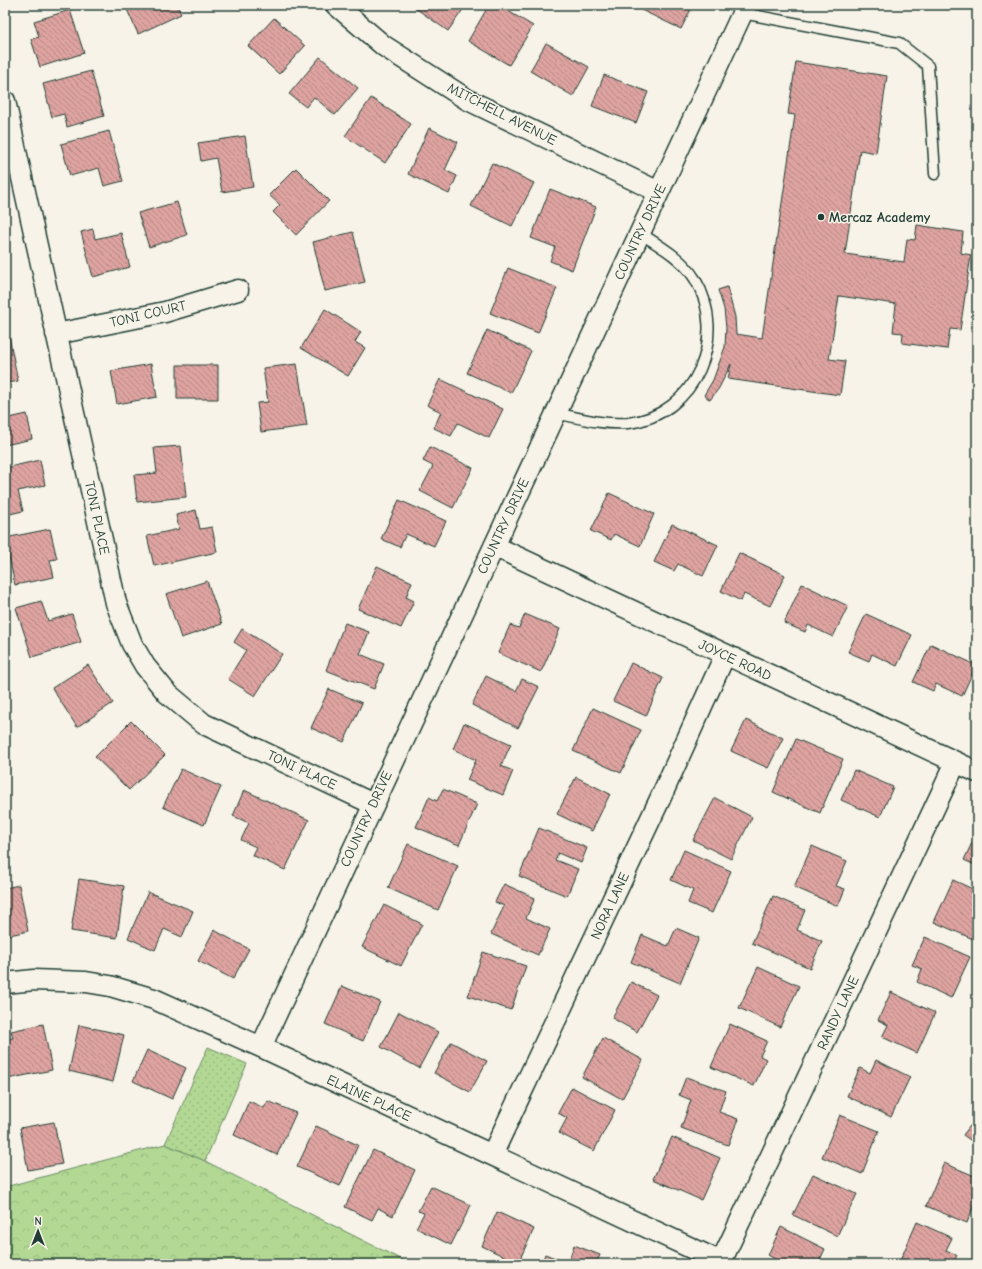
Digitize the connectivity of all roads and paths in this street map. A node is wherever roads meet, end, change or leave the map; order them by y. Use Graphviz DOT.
graph roads {
  1 [pos="336,5"];
  2 [pos="744,9"];
  3 [pos="5,101"];
  4 [pos="935,174"];
  5 [pos="659,192"];
  6 [pos="640,233"];
  7 [pos="238,290"];
  8 [pos="56,334"];
  9 [pos="556,413"];
  10 [pos="494,546"];
  11 [pos="725,655"];
  12 [pos="956,762"];
  13 [pos="977,772"];
  14 [pos="373,804"];
  15 [pos="5,983"];
  16 [pos="261,1047"];
  17 [pos="492,1155"];
  18 [pos="721,1263"];
  1 -- 5 [label="street, MITCHELL AVENUE"];
  2 -- 4 [label="lane"];
  2 -- 5 [label="street, COUNTRY DRIVE"];
  3 -- 8 [label="street, TONI PLACE"];
  5 -- 6 [label="street, COUNTRY DRIVE"];
  6 -- 9 [label="street, COUNTRY DRIVE"];
  6 -- 9 [label="lane"];
  7 -- 8 [label="street, TONI COURT"];
  8 -- 14 [label="street, TONI PLACE"];
  9 -- 10 [label="street, COUNTRY DRIVE"];
  10 -- 11 [label="street, JOYCE ROAD"];
  10 -- 14 [label="street, COUNTRY DRIVE"];
  11 -- 12 [label="street, JOYCE ROAD"];
  11 -- 17 [label="street, NORA LANE"];
  12 -- 13 [label="street, JOYCE ROAD"];
  12 -- 18 [label="street, RANDY LANE"];
  14 -- 16 [label="street, COUNTRY DRIVE"];
  15 -- 16 [label="street, ELAINE PLACE"];
  16 -- 17 [label="street, ELAINE PLACE"];
  17 -- 18 [label="street, ELAINE PLACE"];
}
